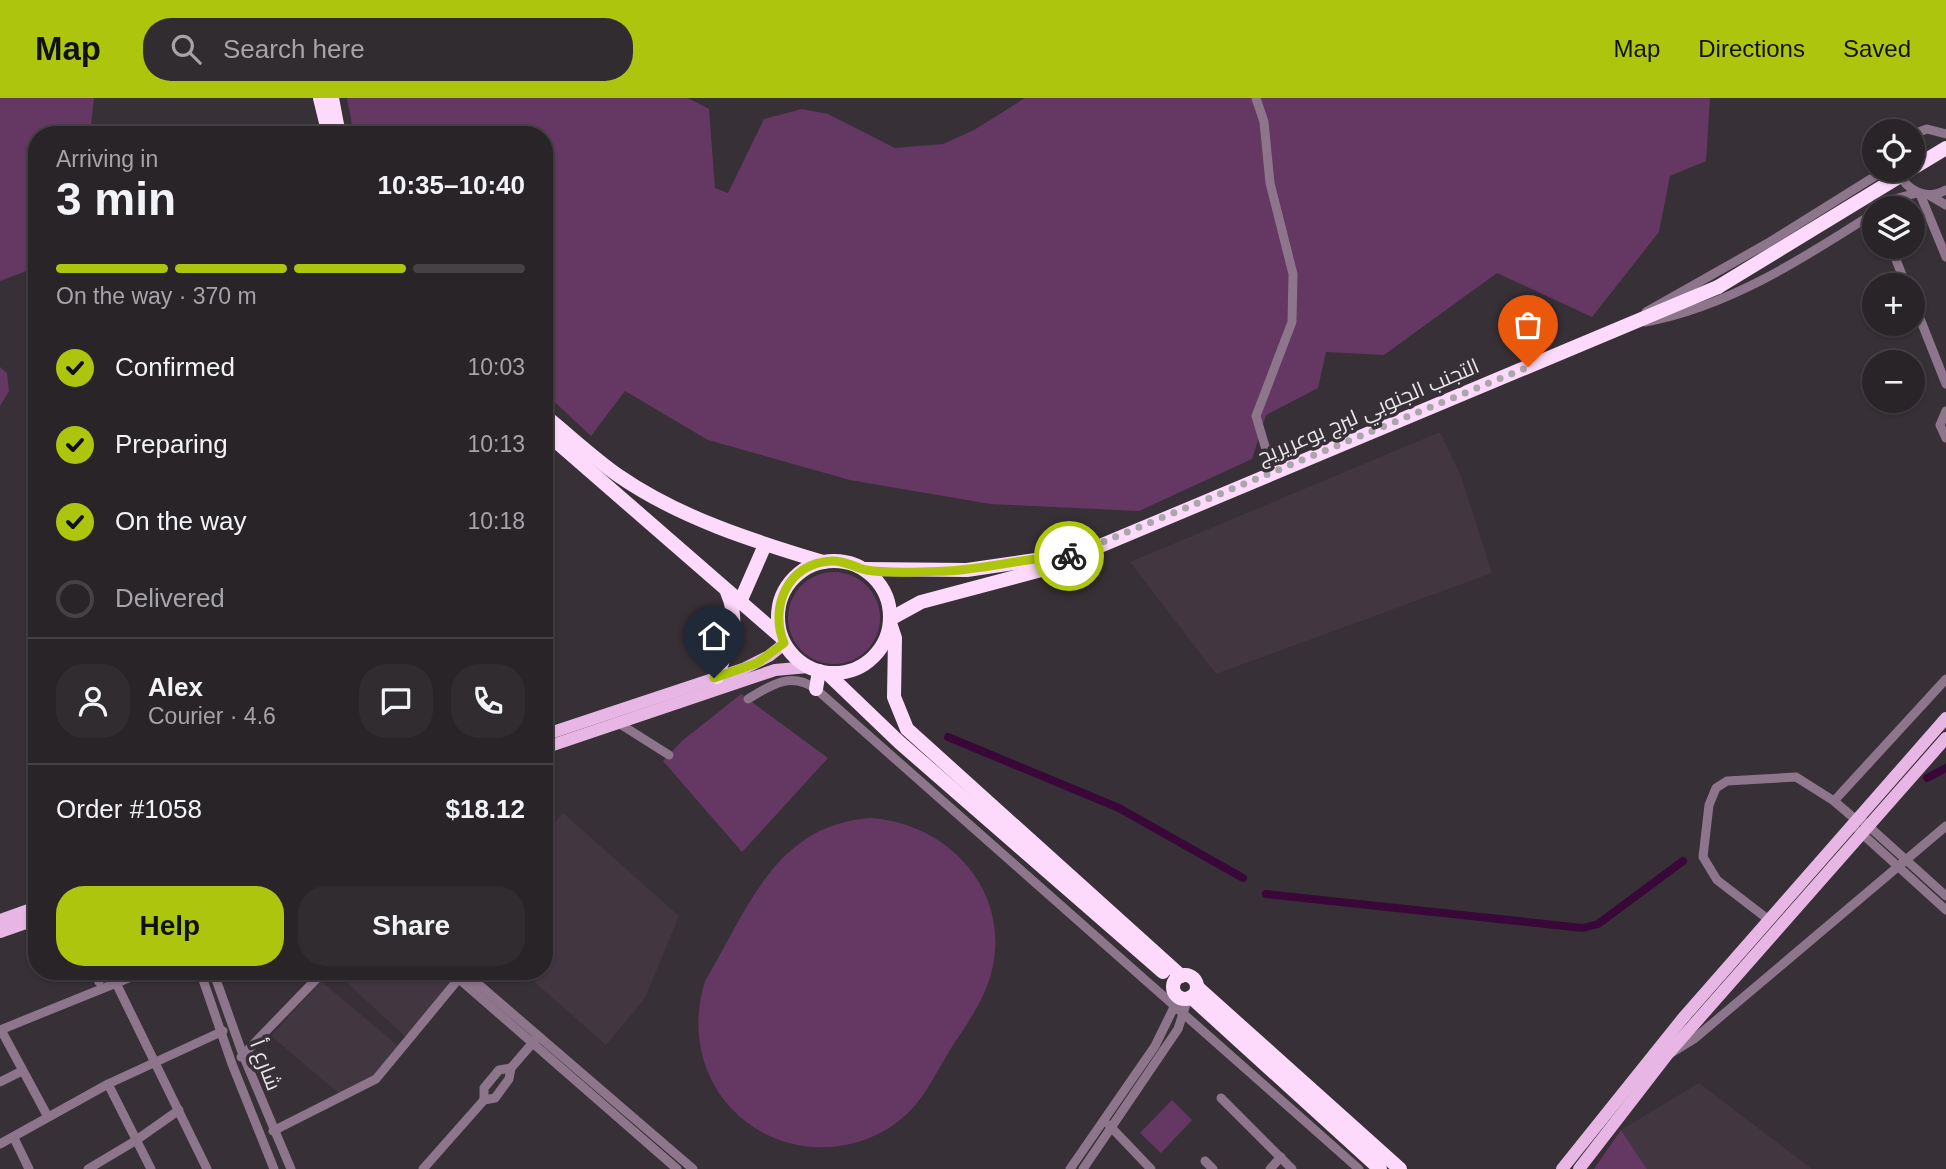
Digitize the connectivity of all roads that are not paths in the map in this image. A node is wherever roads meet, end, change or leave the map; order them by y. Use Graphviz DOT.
graph roads {
  1 [pos="320,98"];
  2 [pos="332,98"];
  3 [pos="1256,98"];
  4 [pos="326,126"];
  5 [pos="337,126"];
  6 [pos="1946,127"];
  7 [pos="1927,129"];
  8 [pos="1946,134"];
  9 [pos="1946,148"];
  10 [pos="1925,161"];
  11 [pos="1866,182"];
  12 [pos="1890,182"];
  13 [pos="1905,182"];
  14 [pos="1946,190"];
  15 [pos="1922,194"];
  16 [pos="1910,196"];
  17 [pos="1946,205"];
  18 [pos="1862,220"];
  19 [pos="1946,257"];
  20 [pos="1629,325"];
  21 [pos="1925,331"];
  22 [pos="1946,384"];
  23 [pos="1946,411"];
  24 [pos="553,422"];
  25 [pos="1946,438"];
  26 [pos="553,439"];
  27 [pos="1273,473"];
  28 [pos="765,545"];
  29 [pos="1071,556"];
  30 [pos="823,562"];
  31 [pos="864,569"];
  32 [pos="726,591"];
  33 [pos="740,602"];
  34 [pos="890,621"];
  35 [pos="783,640"];
  36 [pos="818,670"];
  37 [pos="717,677"];
  38 [pos="1946,679"];
  39 [pos="816,689"];
  40 [pos="748,699"];
  41 [pos="618,718"];
  42 [pos="1946,718"];
  43 [pos="553,733"];
  44 [pos="1946,738"];
  45 [pos="553,744"];
  46 [pos="669,755"];
  47 [pos="1834,801"];
  48 [pos="1861,825"];
  49 [pos="1946,825"];
  50 [pos="1901,862"];
  51 [pos="1946,897"];
  52 [pos="28,910"];
  53 [pos="1946,910"];
  54 [pos="0,920"];
  55 [pos="1769,920"];
  56 [pos="28,922"];
  57 [pos="0,932"];
  58 [pos="1178,979"];
  59 [pos="124,980"];
  60 [pos="203,980"];
  61 [pos="216,980"];
  62 [pos="315,980"];
  63 [pos="457,980"];
  64 [pos="469,980"];
  65 [pos="116,983"];
  66 [pos="1186,997"];
  67 [pos="1184,1014"];
  68 [pos="1,1030"];
  69 [pos="223,1031"];
  70 [pos="535,1039"];
  71 [pos="243,1055"];
  72 [pos="1667,1055"];
  73 [pos="155,1061"];
  74 [pos="233,1067"];
  75 [pos="511,1068"];
  76 [pos="22,1071"];
  77 [pos="0,1082"];
  78 [pos="108,1084"];
  79 [pos="1221,1098"];
  80 [pos="484,1100"];
  81 [pos="179,1110"];
  82 [pos="48,1117"];
  83 [pos="1103,1121"];
  84 [pos="1114,1128"];
  85 [pos="273,1131"];
  86 [pos="13,1138"];
  87 [pos="135,1141"];
  88 [pos="0,1144"];
  89 [pos="1281,1157"];
  90 [pos="1205,1161"];
  91 [pos="29,1169"];
  92 [pos="88,1169"];
  93 [pos="151,1169"];
  94 [pos="207,1169"];
  95 [pos="274,1169"];
  96 [pos="291,1169"];
  97 [pos="423,1169"];
  98 [pos="677,1169"];
  99 [pos="693,1169"];
  100 [pos="1070,1169"];
  101 [pos="1083,1169"];
  102 [pos="1152,1169"];
  103 [pos="1213,1169"];
  104 [pos="1270,1169"];
  105 [pos="1292,1169"];
  106 [pos="1359,1169"];
  107 [pos="1380,1169"];
  108 [pos="1400,1169"];
  109 [pos="1562,1169"];
  110 [pos="1579,1169"];
  1 -- 4 [label="highway"];
  2 -- 5 [label="highway"];
  3 -- 27 [label="street"];
  6 -- 7 [label="street"];
  7 -- 8 [label="street"];
  9 -- 10 [label="highway, التجنب الجنوبي لبرج بوعريريج"];
  11 -- 20 [label="street"];
  12 -- 20 [label="highway, التجنب الجنوبي لبرج بوعريريج, bridge"];
  13 -- 15 [label="street"];
  14 -- 15 [label="street"];
  15 -- 16 [label="street"];
  15 -- 17 [label="street"];
  15 -- 19 [label="street"];
  18 -- 20 [label="street"];
  20 -- 27 [label="highway, التجنب الجنوبي لبرج بوعريريج"];
  21 -- 22 [label="street"];
  23 -- 25 [label="street"];
  24 -- 28 [label="highway"];
  26 -- 32 [label="highway"];
  27 -- 29 [label="highway, التجنب الجنوبي لبرج بوعريريج"];
  28 -- 30 [label="highway"];
  28 -- 33 [label="highway"];
  29 -- 31 [label="highway, التجنب الجنوبي لبرج بوعريريج"];
  29 -- 34 [label="highway, التجنب الجنوبي لبرج بوعريريج"];
  30 -- 31 [label="highway"];
  30 -- 35 [label="highway"];
  31 -- 34 [label="highway"];
  32 -- 33 [label="highway"];
  32 -- 37 [label="highway"];
  33 -- 35 [label="highway"];
  34 -- 36 [label="highway"];
  34 -- 58 [label="highway"];
  35 -- 36 [label="highway"];
  35 -- 37 [label="main road"];
  36 -- 39 [label="highway"];
  36 -- 41 [label="main road"];
  36 -- 58 [label="highway"];
  37 -- 41 [label="main road"];
  38 -- 47 [label="street"];
  39 -- 40 [label="street"];
  39 -- 66 [label="street"];
  41 -- 43 [label="main road"];
  41 -- 45 [label="main road"];
  41 -- 46 [label="street"];
  42 -- 48 [label="main road"];
  44 -- 48 [label="main road"];
  47 -- 48 [label="street"];
  47 -- 55 [label="street"];
  48 -- 50 [label="street"];
  48 -- 55 [label="main road"];
  48 -- 72 [label="main road"];
  49 -- 50 [label="street"];
  50 -- 51 [label="street"];
  50 -- 53 [label="street"];
  50 -- 72 [label="street"];
  52 -- 54 [label="main road"];
  55 -- 109 [label="main road"];
  56 -- 57 [label="main road"];
  58 -- 66 [label="highway"];
  58 -- 66 [label="highway"];
  59 -- 65 [label="street"];
  60 -- 69 [label="street, شارع أ"];
  61 -- 71 [label="street, شارع أ"];
  62 -- 71 [label="street"];
  63 -- 85 [label="street"];
  64 -- 70 [label="street"];
  65 -- 68 [label="street"];
  65 -- 73 [label="street"];
  66 -- 67 [label="street"];
  66 -- 67 [label="street"];
  66 -- 83 [label="street"];
  66 -- 107 [label="highway"];
  66 -- 108 [label="highway"];
  67 -- 84 [label="street"];
  67 -- 106 [label="street"];
  68 -- 76 [label="street"];
  69 -- 73 [label="street"];
  69 -- 74 [label="street, شارع أ"];
  70 -- 75 [label="street"];
  70 -- 98 [label="street"];
  70 -- 99 [label="street"];
  71 -- 74 [label="street"];
  71 -- 85 [label="street, شارع أ"];
  72 -- 110 [label="main road"];
  73 -- 78 [label="street"];
  73 -- 81 [label="street"];
  74 -- 95 [label="street, شارع أ"];
  75 -- 80 [label="street"];
  75 -- 80 [label="street"];
  76 -- 77 [label="street"];
  76 -- 82 [label="street"];
  78 -- 82 [label="street"];
  78 -- 87 [label="street"];
  79 -- 89 [label="street"];
  80 -- 97 [label="street"];
  81 -- 87 [label="street"];
  81 -- 94 [label="street"];
  82 -- 86 [label="street"];
  83 -- 84 [label="street"];
  83 -- 100 [label="street"];
  84 -- 101 [label="street"];
  84 -- 102 [label="street"];
  85 -- 96 [label="street, شارع أ"];
  86 -- 88 [label="street"];
  86 -- 91 [label="street"];
  87 -- 92 [label="street"];
  87 -- 93 [label="street"];
  89 -- 104 [label="street"];
  89 -- 105 [label="street"];
  90 -- 103 [label="street"];
}
